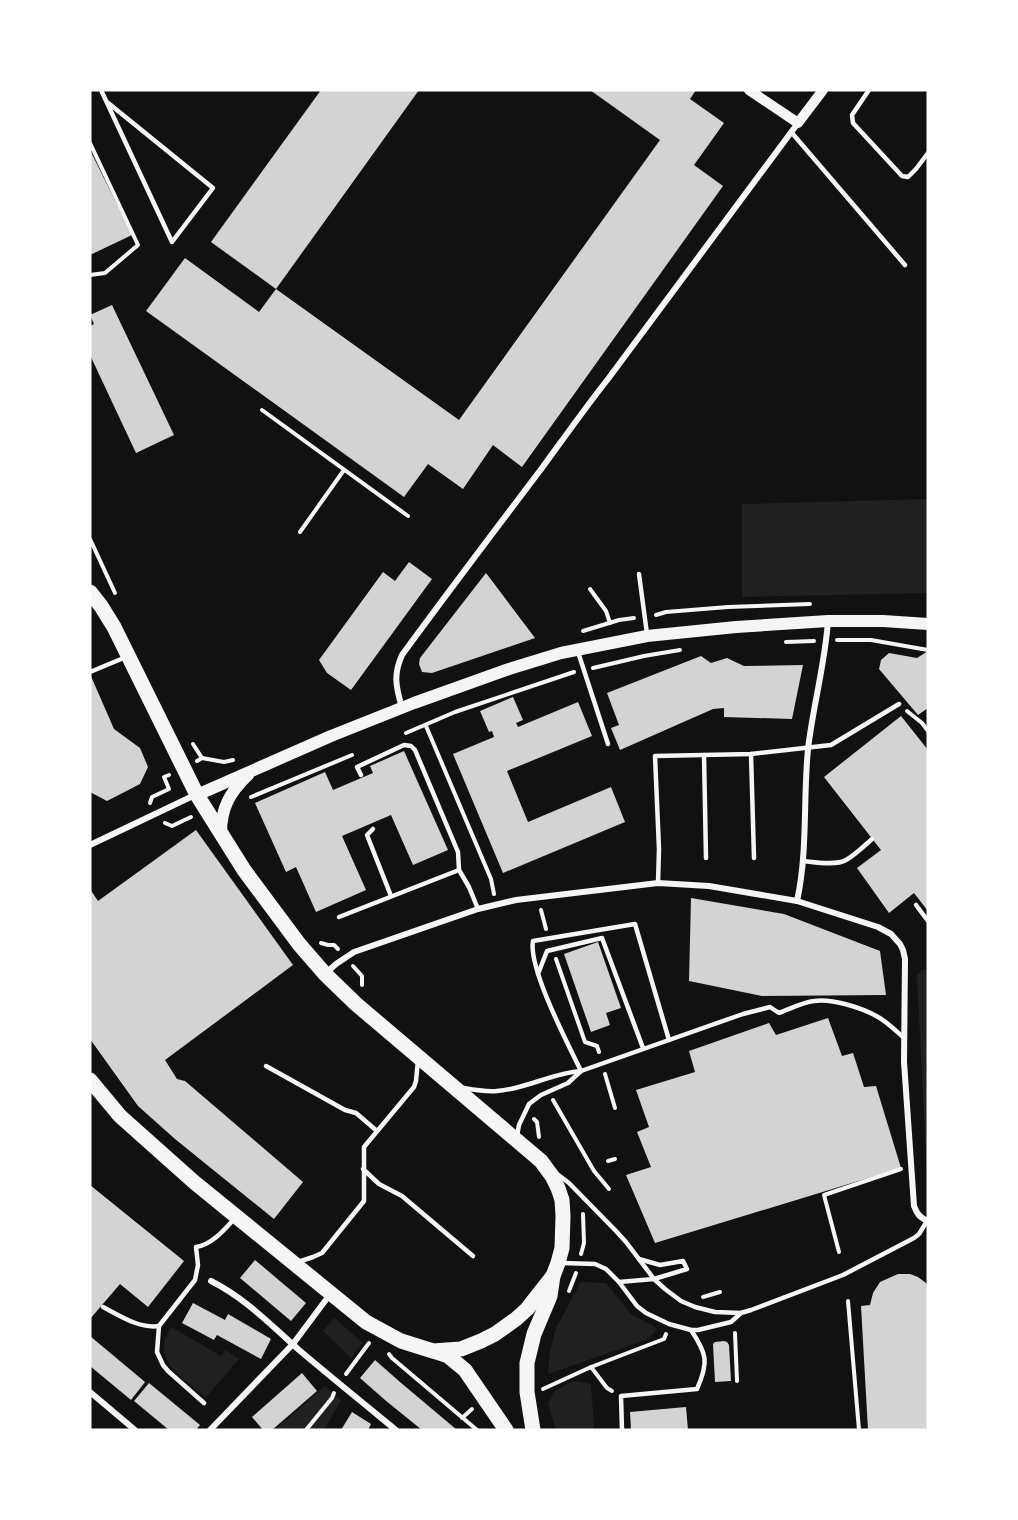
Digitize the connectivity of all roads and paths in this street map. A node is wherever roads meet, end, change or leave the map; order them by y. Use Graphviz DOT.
graph roads {
  1 [pos="101,90"];
  2 [pos="749,90"];
  3 [pos="823,90"];
  4 [pos="869,90"];
  5 [pos="107,102"];
  6 [pos="798,123"];
  7 [pos="792,133"];
  8 [pos="90,142"];
  9 [pos="928,153"];
  10 [pos="905,265"];
  11 [pos="90,274"];
  12 [pos="261,410"];
  13 [pos="344,470"];
  14 [pos="408,516"];
  15 [pos="300,532"];
  16 [pos="90,539"];
  17 [pos="639,574"];
  18 [pos="590,589"];
  19 [pos="90,592"];
  20 [pos="117,599"];
  21 [pos="828,621"];
  22 [pos="610,622"];
  23 [pos="928,624"];
  24 [pos="647,636"];
  25 [pos="827,640"];
  26 [pos="785,642"];
  27 [pos="687,649"];
  28 [pos="577,650"];
  29 [pos="928,650"];
  30 [pos="129,656"];
  31 [pos="584,670"];
  32 [pos="90,672"];
  33 [pos="899,704"];
  34 [pos="402,708"];
  35 [pos="426,726"];
  36 [pos="928,731"];
  37 [pos="404,734"];
  38 [pos="608,744"];
  39 [pos="808,748"];
  40 [pos="360,751"];
  41 [pos="751,753"];
  42 [pos="704,755"];
  43 [pos="202,758"];
  44 [pos="226,762"];
  45 [pos="253,770"];
  46 [pos="361,775"];
  47 [pos="164,777"];
  48 [pos="196,795"];
  49 [pos="152,797"];
  50 [pos="247,801"];
  51 [pos="193,816"];
  52 [pos="172,826"];
  53 [pos="373,829"];
  54 [pos="221,833"];
  55 [pos="872,839"];
  56 [pos="90,845"];
  57 [pos="706,858"];
  58 [pos="754,858"];
  59 [pos="802,861"];
  60 [pos="459,870"];
  61 [pos="658,883"];
  62 [pos="494,895"];
  63 [pos="391,896"];
  64 [pos="797,901"];
  65 [pos="916,905"];
  66 [pos="478,909"];
  67 [pos="541,910"];
  68 [pos="339,916"];
  69 [pos="928,921"];
  70 [pos="549,939"];
  71 [pos="553,949"];
  72 [pos="325,974"];
  73 [pos="538,974"];
  74 [pos="903,1037"];
  75 [pos="669,1040"];
  76 [pos="644,1048"];
  77 [pos="418,1057"];
  78 [pos="601,1063"];
  79 [pos="266,1066"];
  80 [pos="581,1071"];
  81 [pos="90,1080"];
  82 [pos="452,1086"];
  83 [pos="552,1100"];
  84 [pos="615,1108"];
  85 [pos="377,1131"];
  86 [pos="516,1139"];
  87 [pos="615,1159"];
  88 [pos="541,1161"];
  89 [pos="608,1161"];
  90 [pos="363,1169"];
  91 [pos="901,1170"];
  92 [pos="609,1189"];
  93 [pos="590,1206"];
  94 [pos="236,1216"];
  95 [pos="928,1221"];
  96 [pos="839,1252"];
  97 [pos="473,1256"];
  98 [pos="639,1259"];
  99 [pos="294,1263"];
  100 [pos="579,1264"];
  101 [pos="556,1270"];
  102 [pos="654,1279"];
  103 [pos="211,1281"];
  104 [pos="619,1282"];
  105 [pos="573,1285"];
  106 [pos="332,1292"];
  107 [pos="720,1292"];
  108 [pos="697,1297"];
  109 [pos="848,1301"];
  110 [pos="103,1307"];
  111 [pos="741,1313"];
  112 [pos="669,1324"];
  113 [pos="159,1326"];
  114 [pos="691,1330"];
  115 [pos="734,1332"];
  116 [pos="293,1344"];
  117 [pos="385,1349"];
  118 [pos="433,1351"];
  119 [pos="737,1381"];
  120 [pos="90,1392"];
  121 [pos="527,1392"];
  122 [pos="484,1398"];
  123 [pos="204,1403"];
  124 [pos="462,1418"];
  125 [pos="392,1429"];
  126 [pos="135,1430"];
  127 [pos="210,1430"];
  128 [pos="477,1430"];
  129 [pos="506,1430"];
  130 [pos="533,1430"];
  131 [pos="622,1430"];
  132 [pos="860,1430"];
  1 -- 5 [label="lane"];
  2 -- 6 [label="street"];
  3 -- 6 [label="street"];
  4 -- 9 [label="lane"];
  5 -- 5 [label="lane"];
  6 -- 7 [label="street"];
  7 -- 10 [label="lane"];
  7 -- 34 [label="street"];
  8 -- 11 [label="path"];
  12 -- 13 [label="path"];
  13 -- 14 [label="path"];
  13 -- 15 [label="path"];
  16 -- 20 [label="path"];
  17 -- 24 [label="lane"];
  18 -- 22 [label="path"];
  19 -- 30 [label="main road"];
  21 -- 23 [label="main road"];
  21 -- 24 [label="main road"];
  21 -- 25 [label="street"];
  24 -- 28 [label="main road"];
  25 -- 26 [label="path"];
  25 -- 29 [label="path"];
  25 -- 39 [label="street"];
  27 -- 31 [label="path"];
  28 -- 31 [label="lane"];
  28 -- 34 [label="main road"];
  30 -- 32 [label="lane"];
  30 -- 48 [label="main road"];
  31 -- 35 [label="path"];
  31 -- 38 [label="lane"];
  33 -- 36 [label="path"];
  33 -- 39 [label="lane"];
  34 -- 45 [label="main road"];
  35 -- 37 [label="path"];
  35 -- 62 [label="path"];
  39 -- 41 [label="lane"];
  39 -- 59 [label="street"];
  40 -- 50 [label="path"];
  41 -- 42 [label="lane"];
  41 -- 58 [label="lane"];
  42 -- 57 [label="lane"];
  42 -- 61 [label="lane"];
  43 -- 44 [label="path"];
  45 -- 48 [label="main road"];
  45 -- 54 [label="main road"];
  46 -- 60 [label="lane"];
  47 -- 49 [label="path"];
  48 -- 54 [label="main road"];
  48 -- 56 [label="street"];
  51 -- 52 [label="path"];
  53 -- 63 [label="lane"];
  54 -- 72 [label="main road"];
  55 -- 59 [label="lane"];
  59 -- 64 [label="street"];
  60 -- 63 [label="lane"];
  60 -- 66 [label="lane"];
  61 -- 64 [label="street"];
  61 -- 66 [label="street"];
  63 -- 68 [label="lane"];
  64 -- 74 [label="street"];
  65 -- 69 [label="lane"];
  66 -- 72 [label="street"];
  67 -- 70 [label="path"];
  70 -- 73 [label="lane"];
  70 -- 75 [label="lane"];
  71 -- 73 [label="lane"];
  71 -- 76 [label="lane"];
  71 -- 78 [label="path"];
  72 -- 77 [label="main road"];
  73 -- 80 [label="lane"];
  74 -- 75 [label="lane"];
  74 -- 95 [label="street"];
  75 -- 76 [label="lane"];
  76 -- 78 [label="lane"];
  77 -- 82 [label="main road"];
  77 -- 85 [label="lane"];
  78 -- 80 [label="lane"];
  78 -- 84 [label="path"];
  79 -- 85 [label="lane"];
  80 -- 82 [label="lane"];
  80 -- 86 [label="lane"];
  81 -- 94 [label="main road"];
  82 -- 86 [label="main road"];
  83 -- 92 [label="path"];
  85 -- 90 [label="lane"];
  86 -- 88 [label="main road"];
  87 -- 89 [label="path"];
  88 -- 93 [label="lane"];
  88 -- 101 [label="main road"];
  90 -- 97 [label="lane"];
  90 -- 99 [label="lane"];
  91 -- 96 [label="path"];
  93 -- 98 [label="lane"];
  93 -- 100 [label="path"];
  94 -- 99 [label="main road"];
  94 -- 113 [label="lane"];
  95 -- 111 [label="lane"];
  98 -- 102 [label="lane"];
  98 -- 102 [label="lane"];
  99 -- 106 [label="main road"];
  100 -- 101 [label="lane"];
  100 -- 104 [label="lane"];
  100 -- 105 [label="path"];
  101 -- 118 [label="main road"];
  101 -- 121 [label="main road"];
  102 -- 104 [label="lane"];
  102 -- 111 [label="lane"];
  103 -- 116 [label="street"];
  104 -- 112 [label="lane"];
  106 -- 116 [label="street"];
  106 -- 118 [label="main road"];
  107 -- 108 [label="path"];
  109 -- 132 [label="path"];
  110 -- 113 [label="lane"];
  111 -- 114 [label="lane"];
  112 -- 114 [label="lane"];
  112 -- 121 [label="path"];
  113 -- 123 [label="lane"];
  114 -- 131 [label="lane"];
  115 -- 119 [label="path"];
  116 -- 125 [label="street"];
  116 -- 127 [label="street"];
  117 -- 124 [label="path"];
  118 -- 122 [label="main road"];
  120 -- 126 [label="street"];
  121 -- 130 [label="main road"];
  122 -- 124 [label="path"];
  122 -- 129 [label="main road"];
  124 -- 128 [label="path"];
}
